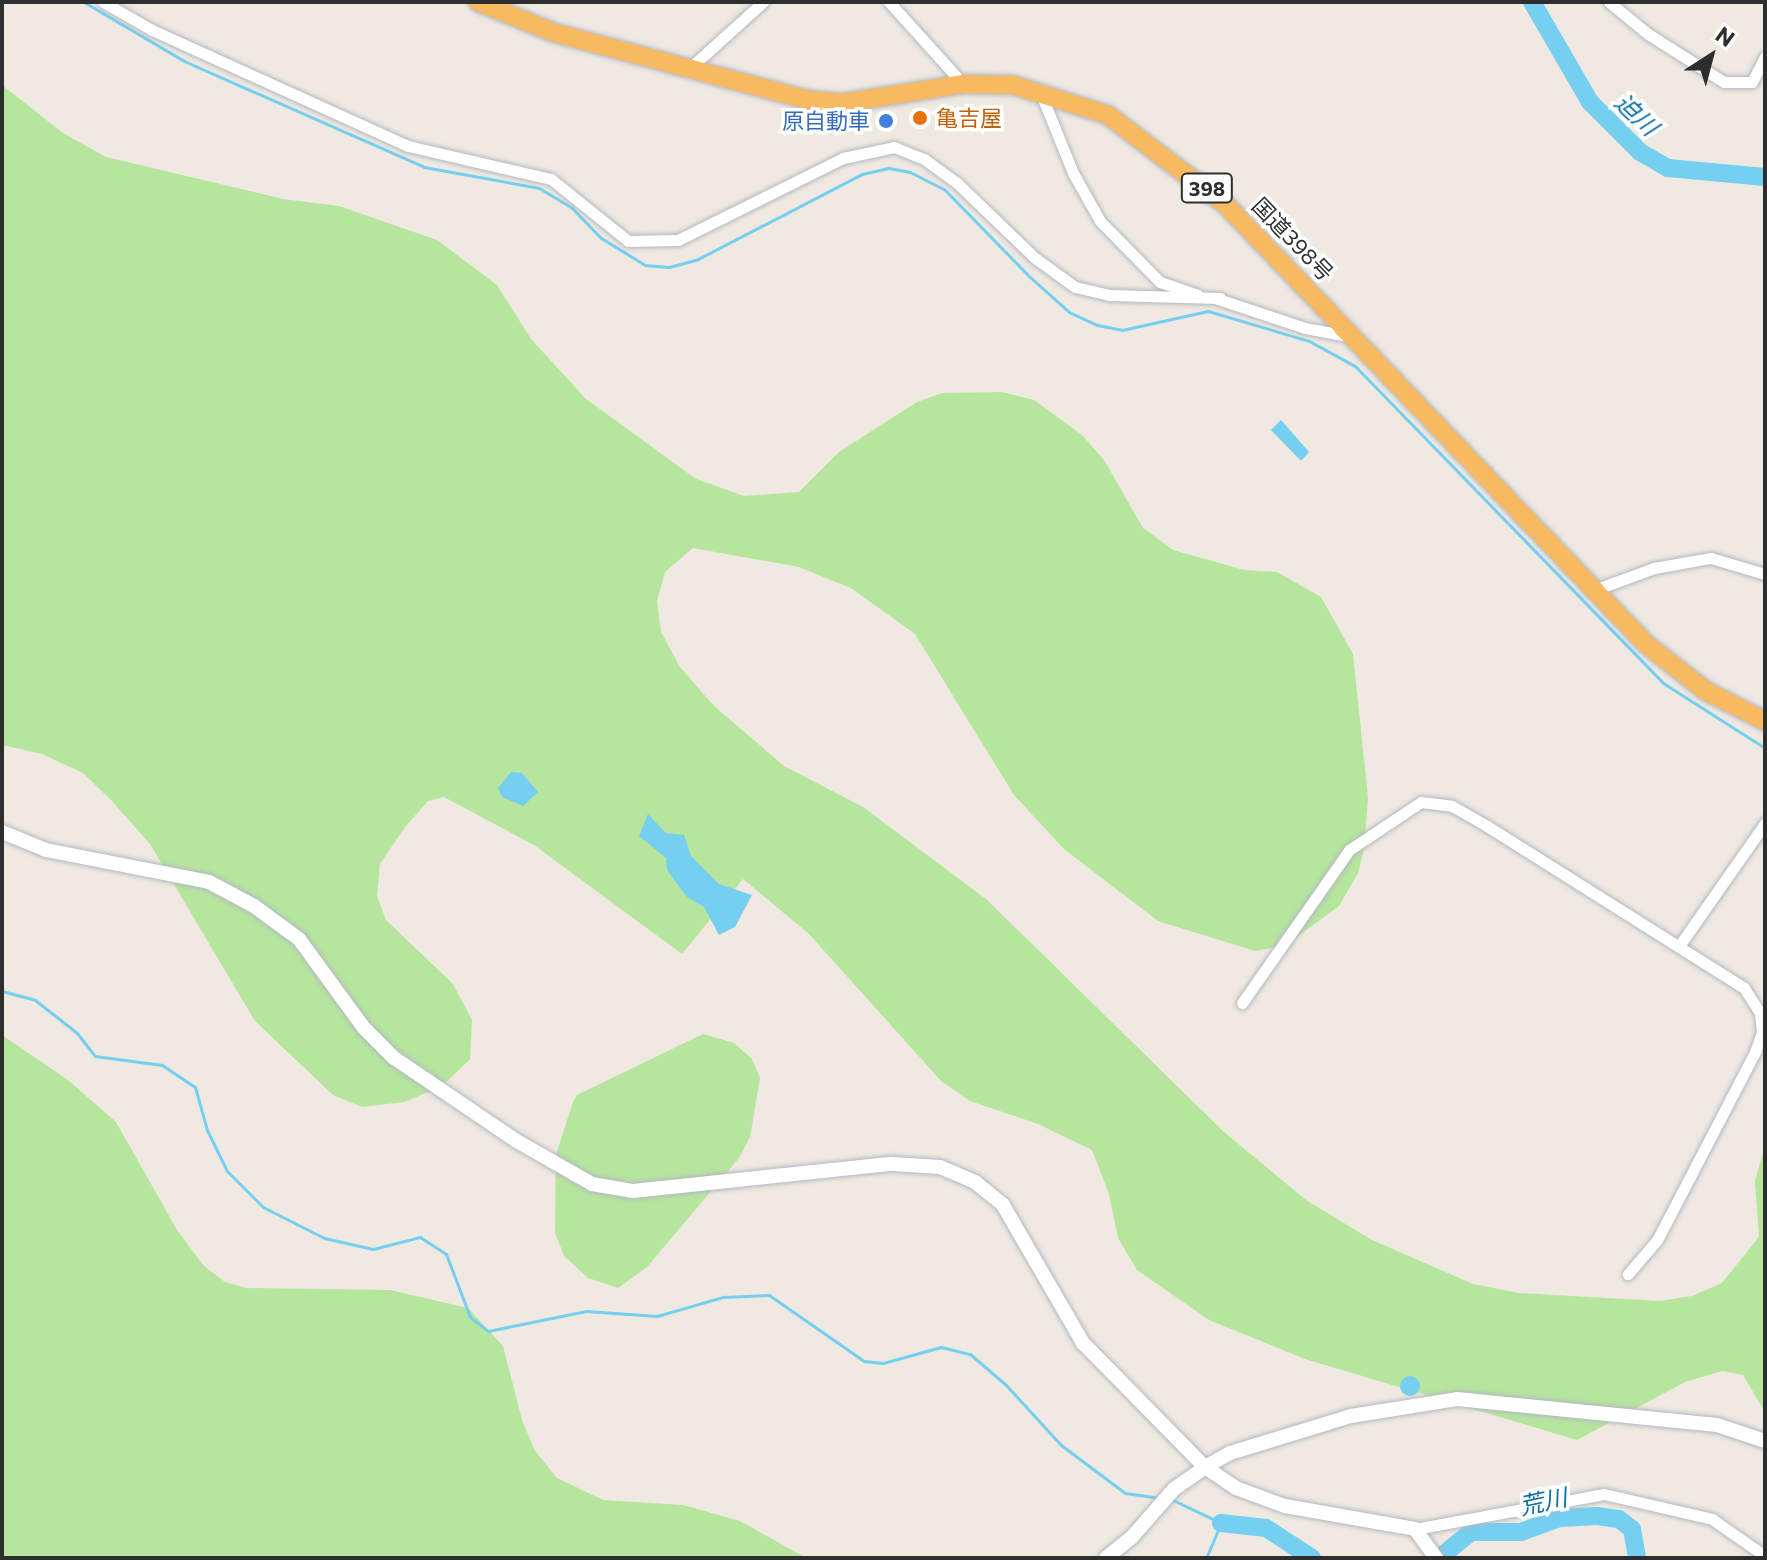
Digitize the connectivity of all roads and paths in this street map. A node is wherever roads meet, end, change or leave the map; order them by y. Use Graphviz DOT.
graph roads {
  1 [pos="103,2"];
  2 [pos="478,2"];
  3 [pos="763,2"];
  4 [pos="889,2"];
  5 [pos="1609,2"];
  6 [pos="1765,57"];
  7 [pos="689,69"];
  8 [pos="963,84"];
  9 [pos="1041,92"];
  10 [pos="1220,298"];
  11 [pos="1353,336"];
  12 [pos="1765,574"];
  13 [pos="1594,590"];
  14 [pos="1765,721"];
  15 [pos="1765,823"];
  16 [pos="2,832"];
  17 [pos="1679,946"];
  18 [pos="1242,1003"];
  19 [pos="1628,1274"];
  20 [pos="1765,1441"];
  21 [pos="1205,1467"];
  22 [pos="1415,1529"];
  23 [pos="1765,1556"];
  24 [pos="1106,1558"];
  25 [pos="1436,1558"];
  1 -- 10 [label="street"];
  2 -- 7 [label="highway, 国道398号 / 398"];
  3 -- 7 [label="street"];
  4 -- 8 [label="street"];
  5 -- 6 [label="street"];
  7 -- 8 [label="highway, 国道398号 / 398"];
  8 -- 9 [label="highway, 国道398号 / 398"];
  9 -- 10 [label="street"];
  9 -- 11 [label="highway, 国道398号 / 398"];
  10 -- 11 [label="street"];
  11 -- 13 [label="highway, 国道398号 / 398"];
  12 -- 13 [label="street"];
  13 -- 14 [label="highway, 国道398号 / 398"];
  15 -- 17 [label="street"];
  16 -- 21 [label="street"];
  17 -- 18 [label="street"];
  17 -- 19 [label="street"];
  20 -- 21 [label="street"];
  21 -- 22 [label="street"];
  21 -- 24 [label="street"];
  22 -- 23 [label="street"];
  22 -- 25 [label="street"];
}
